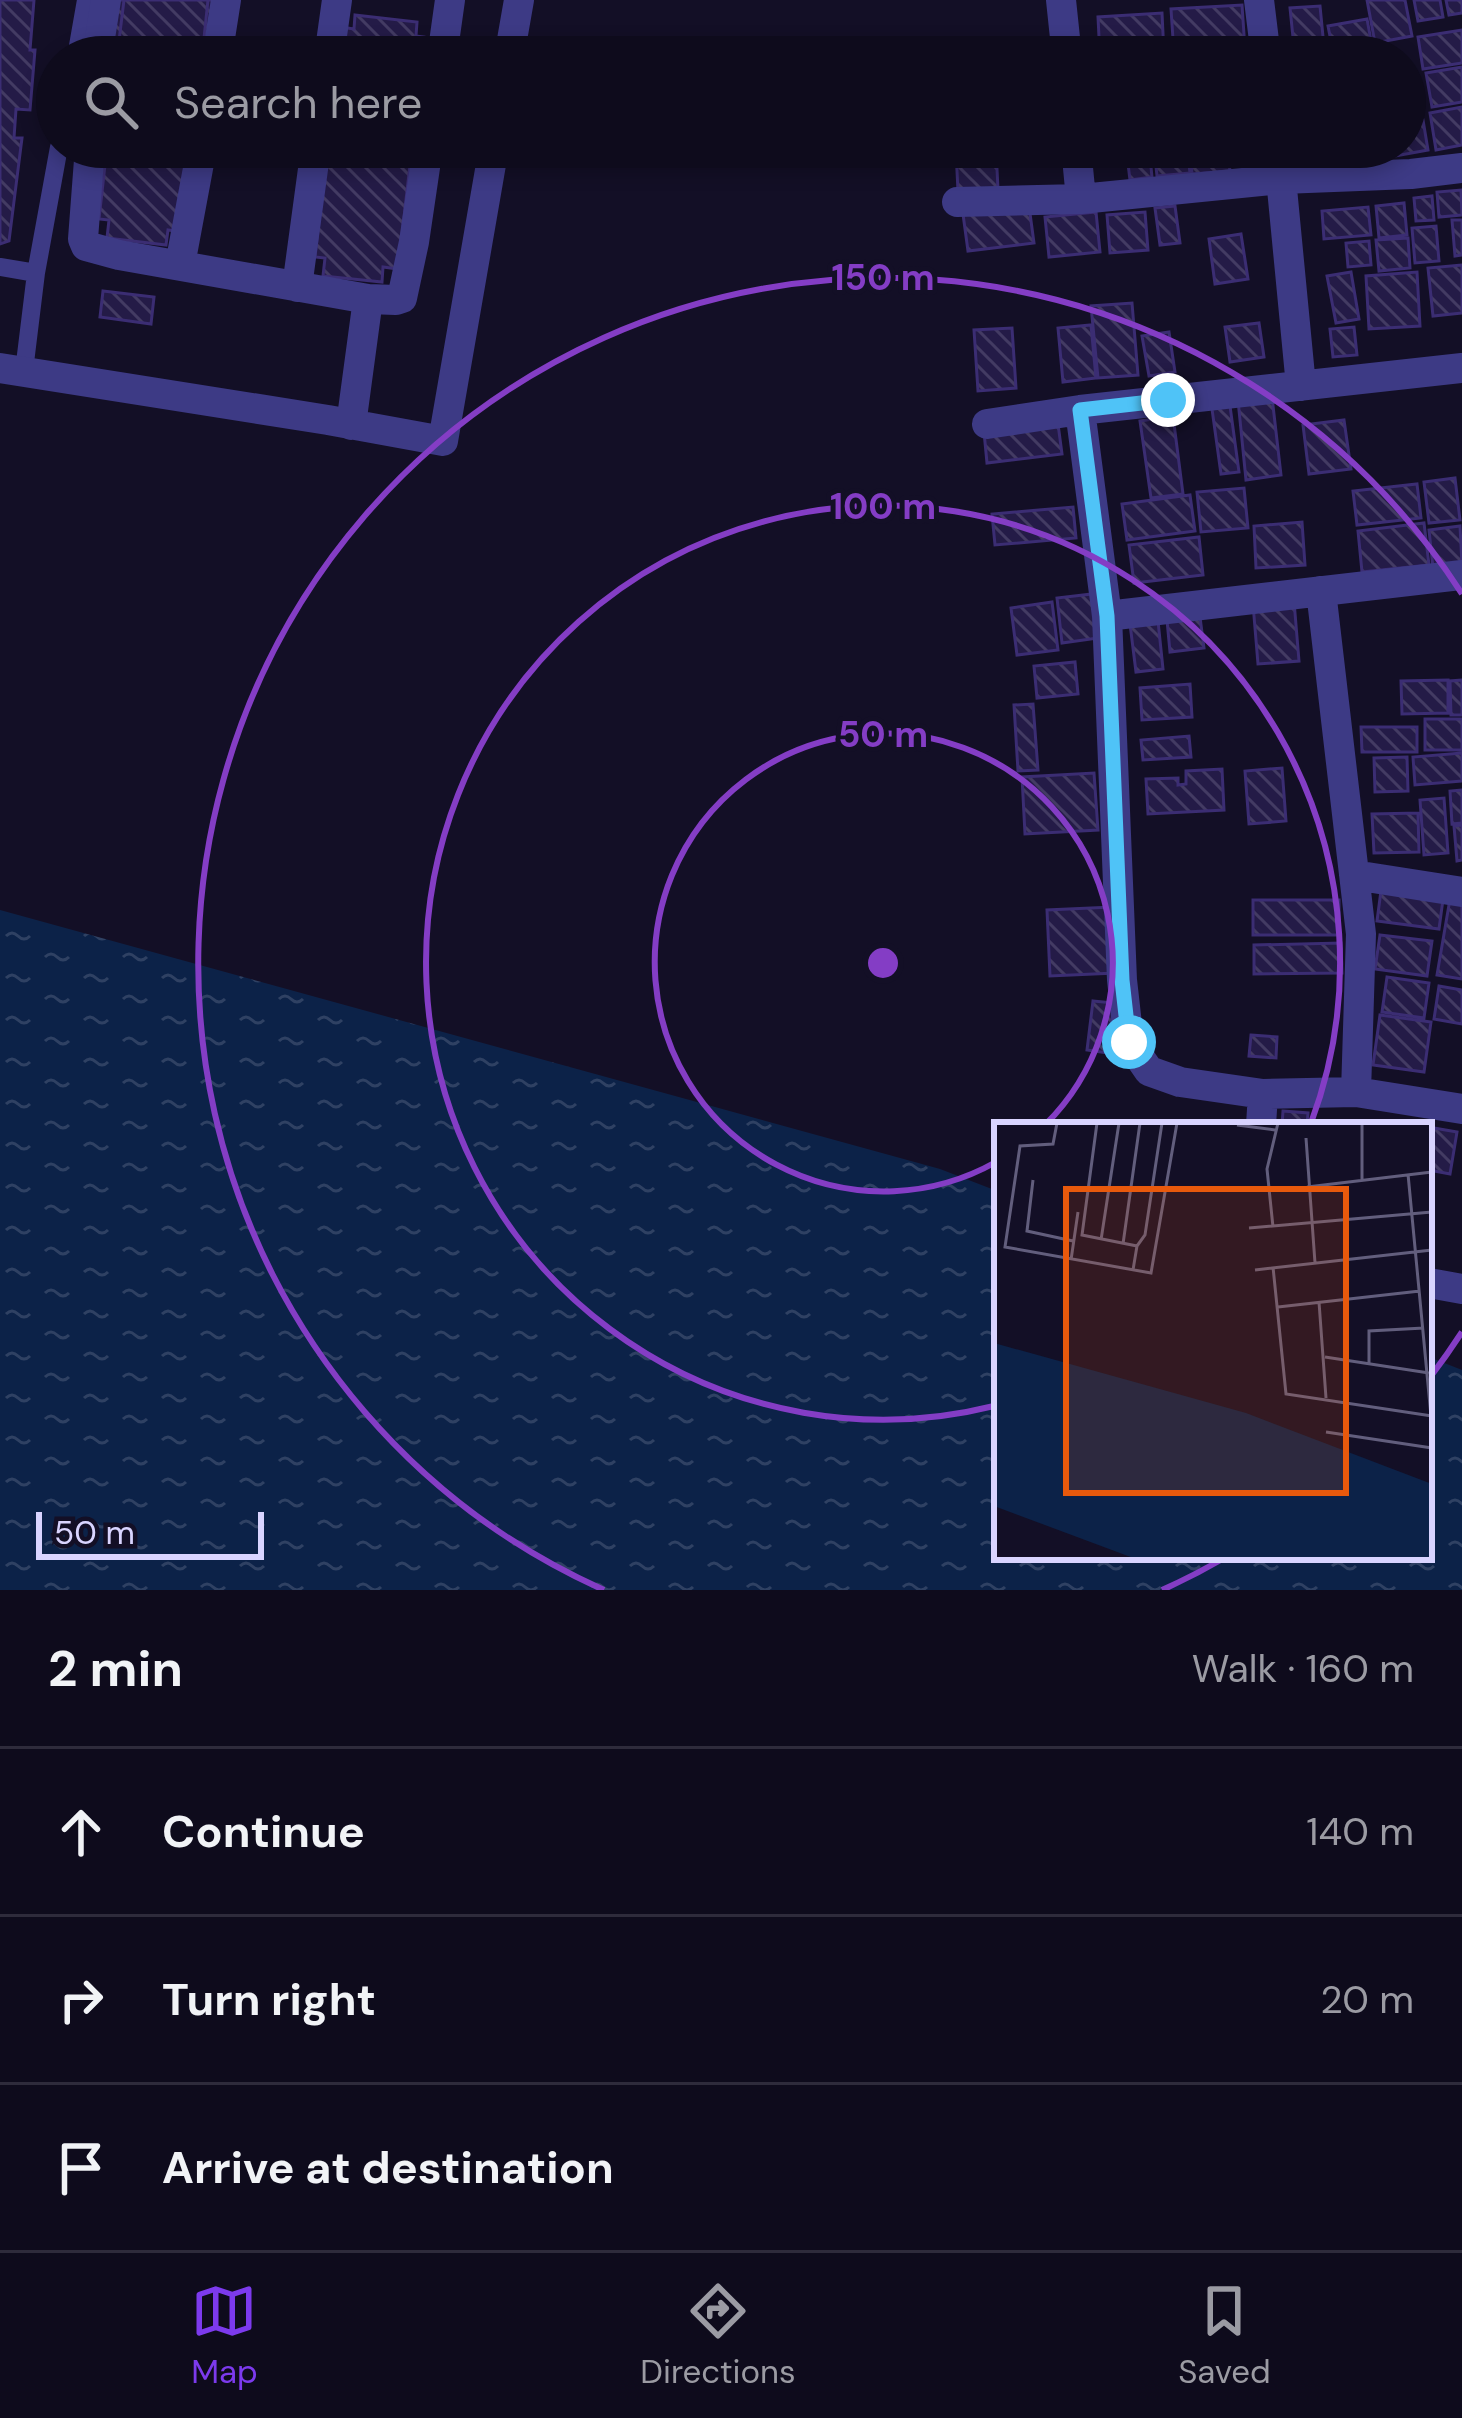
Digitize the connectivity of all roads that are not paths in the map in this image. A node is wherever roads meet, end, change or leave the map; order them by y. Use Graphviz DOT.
graph roads {
  1 [pos="86,0"];
  2 [pos="106,0"];
  3 [pos="226,0"];
  4 [pos="337,0"];
  5 [pos="519,0"];
  6 [pos="1061,0"];
  7 [pos="1258,0"];
  8 [pos="445,1"];
  9 [pos="80,36"];
  10 [pos="100,36"];
  11 [pos="220,36"];
  12 [pos="332,36"];
  13 [pos="443,36"];
  14 [pos="513,36"];
  15 [pos="1065,36"];
  16 [pos="1263,36"];
  17 [pos="55,168"];
  18 [pos="89,168"];
  19 [pos="198,168"];
  20 [pos="313,168"];
  21 [pos="425,168"];
  22 [pos="490,168"];
  23 [pos="1078,168"];
  24 [pos="1281,168"];
  25 [pos="1462,169"];
  26 [pos="1282,179"];
  27 [pos="1081,199"];
  28 [pos="957,202"];
  29 [pos="180,266"];
  30 [pos="0,267"];
  31 [pos="36,273"];
  32 [pos="297,287"];
  33 [pos="368,299"];
  34 [pos="1462,368"];
  35 [pos="12,370"];
  36 [pos="1301,386"];
  37 [pos="1080,410"];
  38 [pos="988,424"];
  39 [pos="351,425"];
  40 [pos="1462,575"];
  41 [pos="1321,591"];
  42 [pos="1107,616"];
  43 [pos="1354,875"];
  44 [pos="1462,892"];
  45 [pos="1356,1091"];
  46 [pos="1462,1109"];
  47 [pos="1262,1110"];
  48 [pos="1432,1284"];
  49 [pos="1462,1289"];
  1 -- 9 [label="lane"];
  2 -- 10 [label="street"];
  3 -- 11 [label="street"];
  4 -- 12 [label="street"];
  5 -- 14 [label="street"];
  6 -- 15 [label="street"];
  7 -- 16 [label="street"];
  8 -- 13 [label="street"];
  17 -- 31 [label="lane"];
  18 -- 29 [label="street"];
  19 -- 29 [label="street"];
  20 -- 32 [label="street"];
  21 -- 33 [label="street"];
  22 -- 39 [label="street"];
  23 -- 27 [label="street"];
  24 -- 26 [label="street"];
  25 -- 26 [label="street"];
  26 -- 27 [label="street"];
  26 -- 36 [label="street"];
  27 -- 28 [label="street"];
  29 -- 32 [label="street"];
  30 -- 31 [label="lane"];
  31 -- 35 [label="lane"];
  32 -- 33 [label="street"];
  33 -- 39 [label="street"];
  34 -- 36 [label="street"];
  35 -- 39 [label="street"];
  36 -- 37 [label="street"];
  37 -- 38 [label="street"];
  37 -- 42 [label="street"];
  40 -- 41 [label="street"];
  41 -- 42 [label="street"];
  41 -- 43 [label="street"];
  42 -- 47 [label="street"];
  43 -- 44 [label="street"];
  43 -- 45 [label="street"];
  45 -- 46 [label="street"];
  45 -- 47 [label="street"];
  48 -- 49 [label="street"];
}
